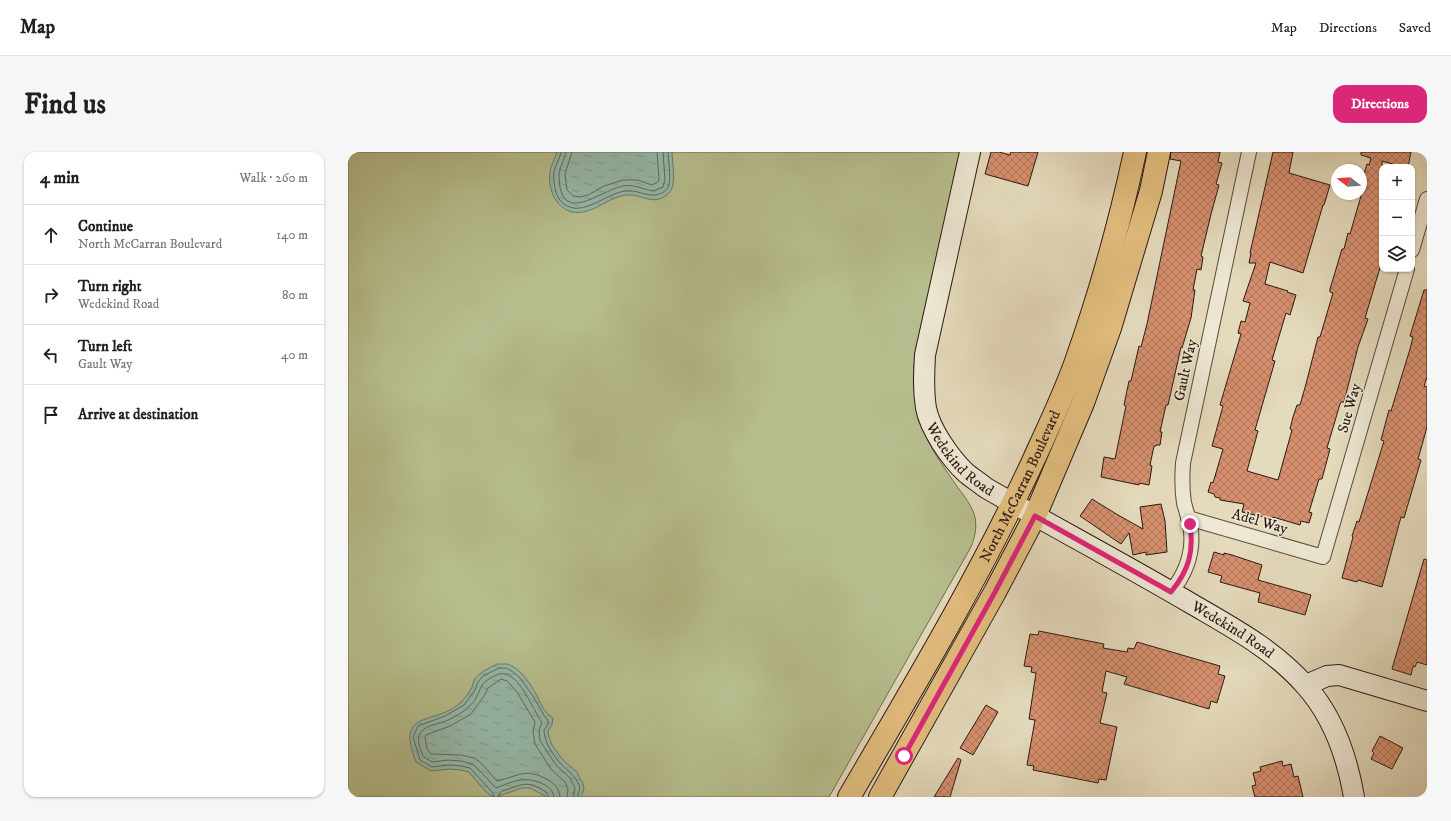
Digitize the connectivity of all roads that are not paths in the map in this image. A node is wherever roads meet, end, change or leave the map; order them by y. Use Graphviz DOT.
graph roads {
  1 [pos="970,152"];
  2 [pos="1135,152"];
  3 [pos="1159,152"];
  4 [pos="1249,152"];
  5 [pos="1427,198"];
  6 [pos="1415,240"];
  7 [pos="1406,272"];
  8 [pos="1014,504"];
  9 [pos="1035,516"];
  10 [pos="1188,518"];
  11 [pos="1323,557"];
  12 [pos="1171,592"];
  13 [pos="1306,685"];
  14 [pos="1427,701"];
  15 [pos="849,797"];
  16 [pos="880,797"];
  17 [pos="1354,797"];
  1 -- 8 [label="street, Wedekind Road"];
  2 -- 8 [label="main road, North McCarran Boulevard"];
  3 -- 9 [label="main road, North McCarran Boulevard"];
  4 -- 10 [label="street, Gault Way"];
  5 -- 6 [label="street"];
  7 -- 11 [label="street, Sue Way"];
  8 -- 9 [label="street, Wedekind Road"];
  8 -- 15 [label="main road, North McCarran Boulevard"];
  9 -- 12 [label="street, Wedekind Road"];
  9 -- 16 [label="main road, North McCarran Boulevard"];
  10 -- 11 [label="street, Adel Way"];
  10 -- 12 [label="street, Gault Way"];
  12 -- 13 [label="street, Wedekind Road"];
  13 -- 14 [label="street"];
  13 -- 17 [label="street, Wedekind Road"];
}
